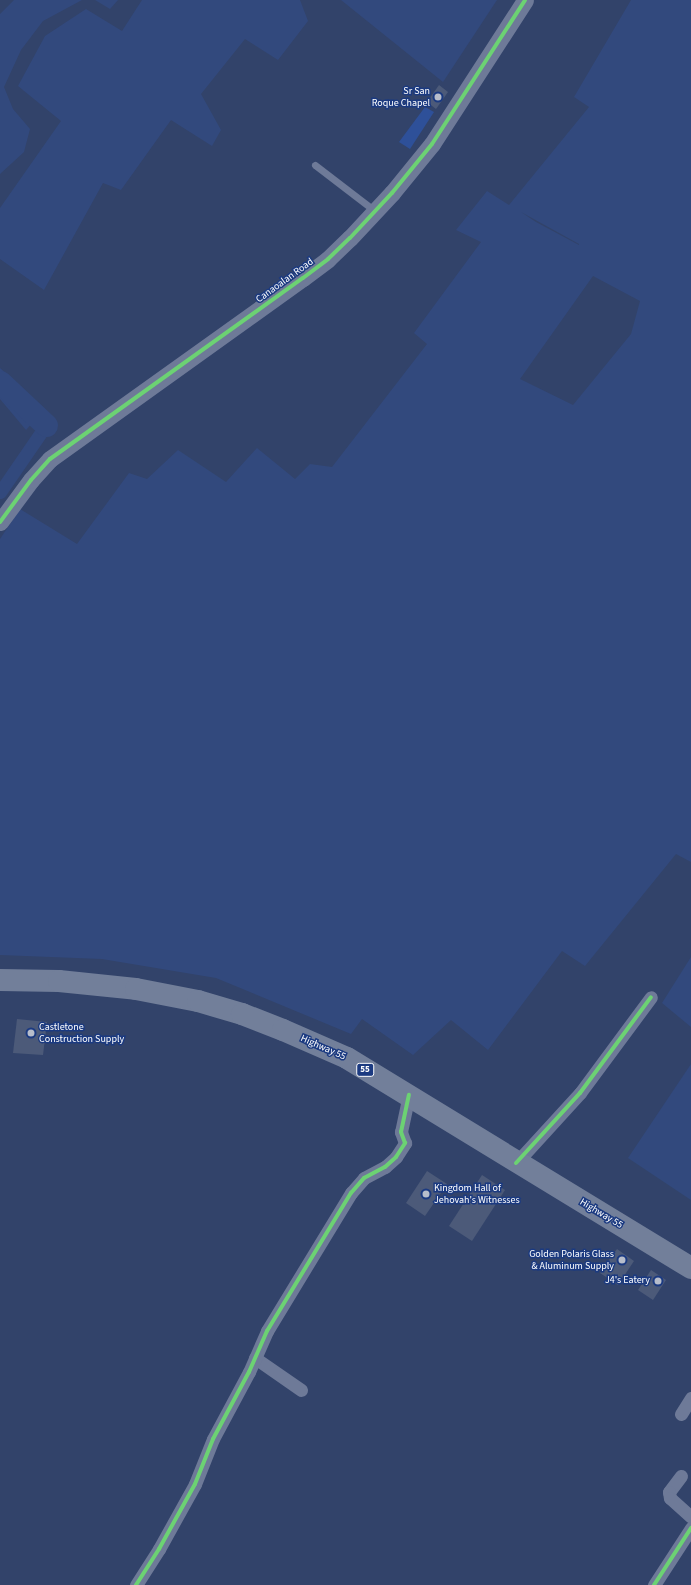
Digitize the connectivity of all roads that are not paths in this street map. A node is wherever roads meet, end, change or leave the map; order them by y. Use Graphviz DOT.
graph roads {
  1 [pos="525,0"];
  2 [pos="315,165"];
  3 [pos="375,211"];
  4 [pos="0,522"];
  5 [pos="0,980"];
  6 [pos="651,997"];
  7 [pos="409,1096"];
  8 [pos="516,1163"];
  9 [pos="691,1268"];
  10 [pos="255,1358"];
  11 [pos="301,1390"];
  12 [pos="691,1398"];
  13 [pos="681,1414"];
  14 [pos="681,1476"];
  15 [pos="691,1517"];
  16 [pos="691,1528"];
  17 [pos="136,1585"];
  18 [pos="654,1585"];
  1 -- 3 [label="street, Canaoalan Road"];
  2 -- 3 [label="lane"];
  3 -- 4 [label="street, Canaoalan Road"];
  5 -- 7 [label="highway, Highway 55 / 55"];
  6 -- 8 [label="street"];
  7 -- 8 [label="highway, Highway 55 / 55"];
  7 -- 10 [label="street"];
  8 -- 9 [label="highway, Highway 55 / 55"];
  10 -- 11 [label="street"];
  10 -- 17 [label="street"];
  12 -- 13 [label="street"];
  14 -- 15 [label="street"];
  16 -- 18 [label="street"];
}
